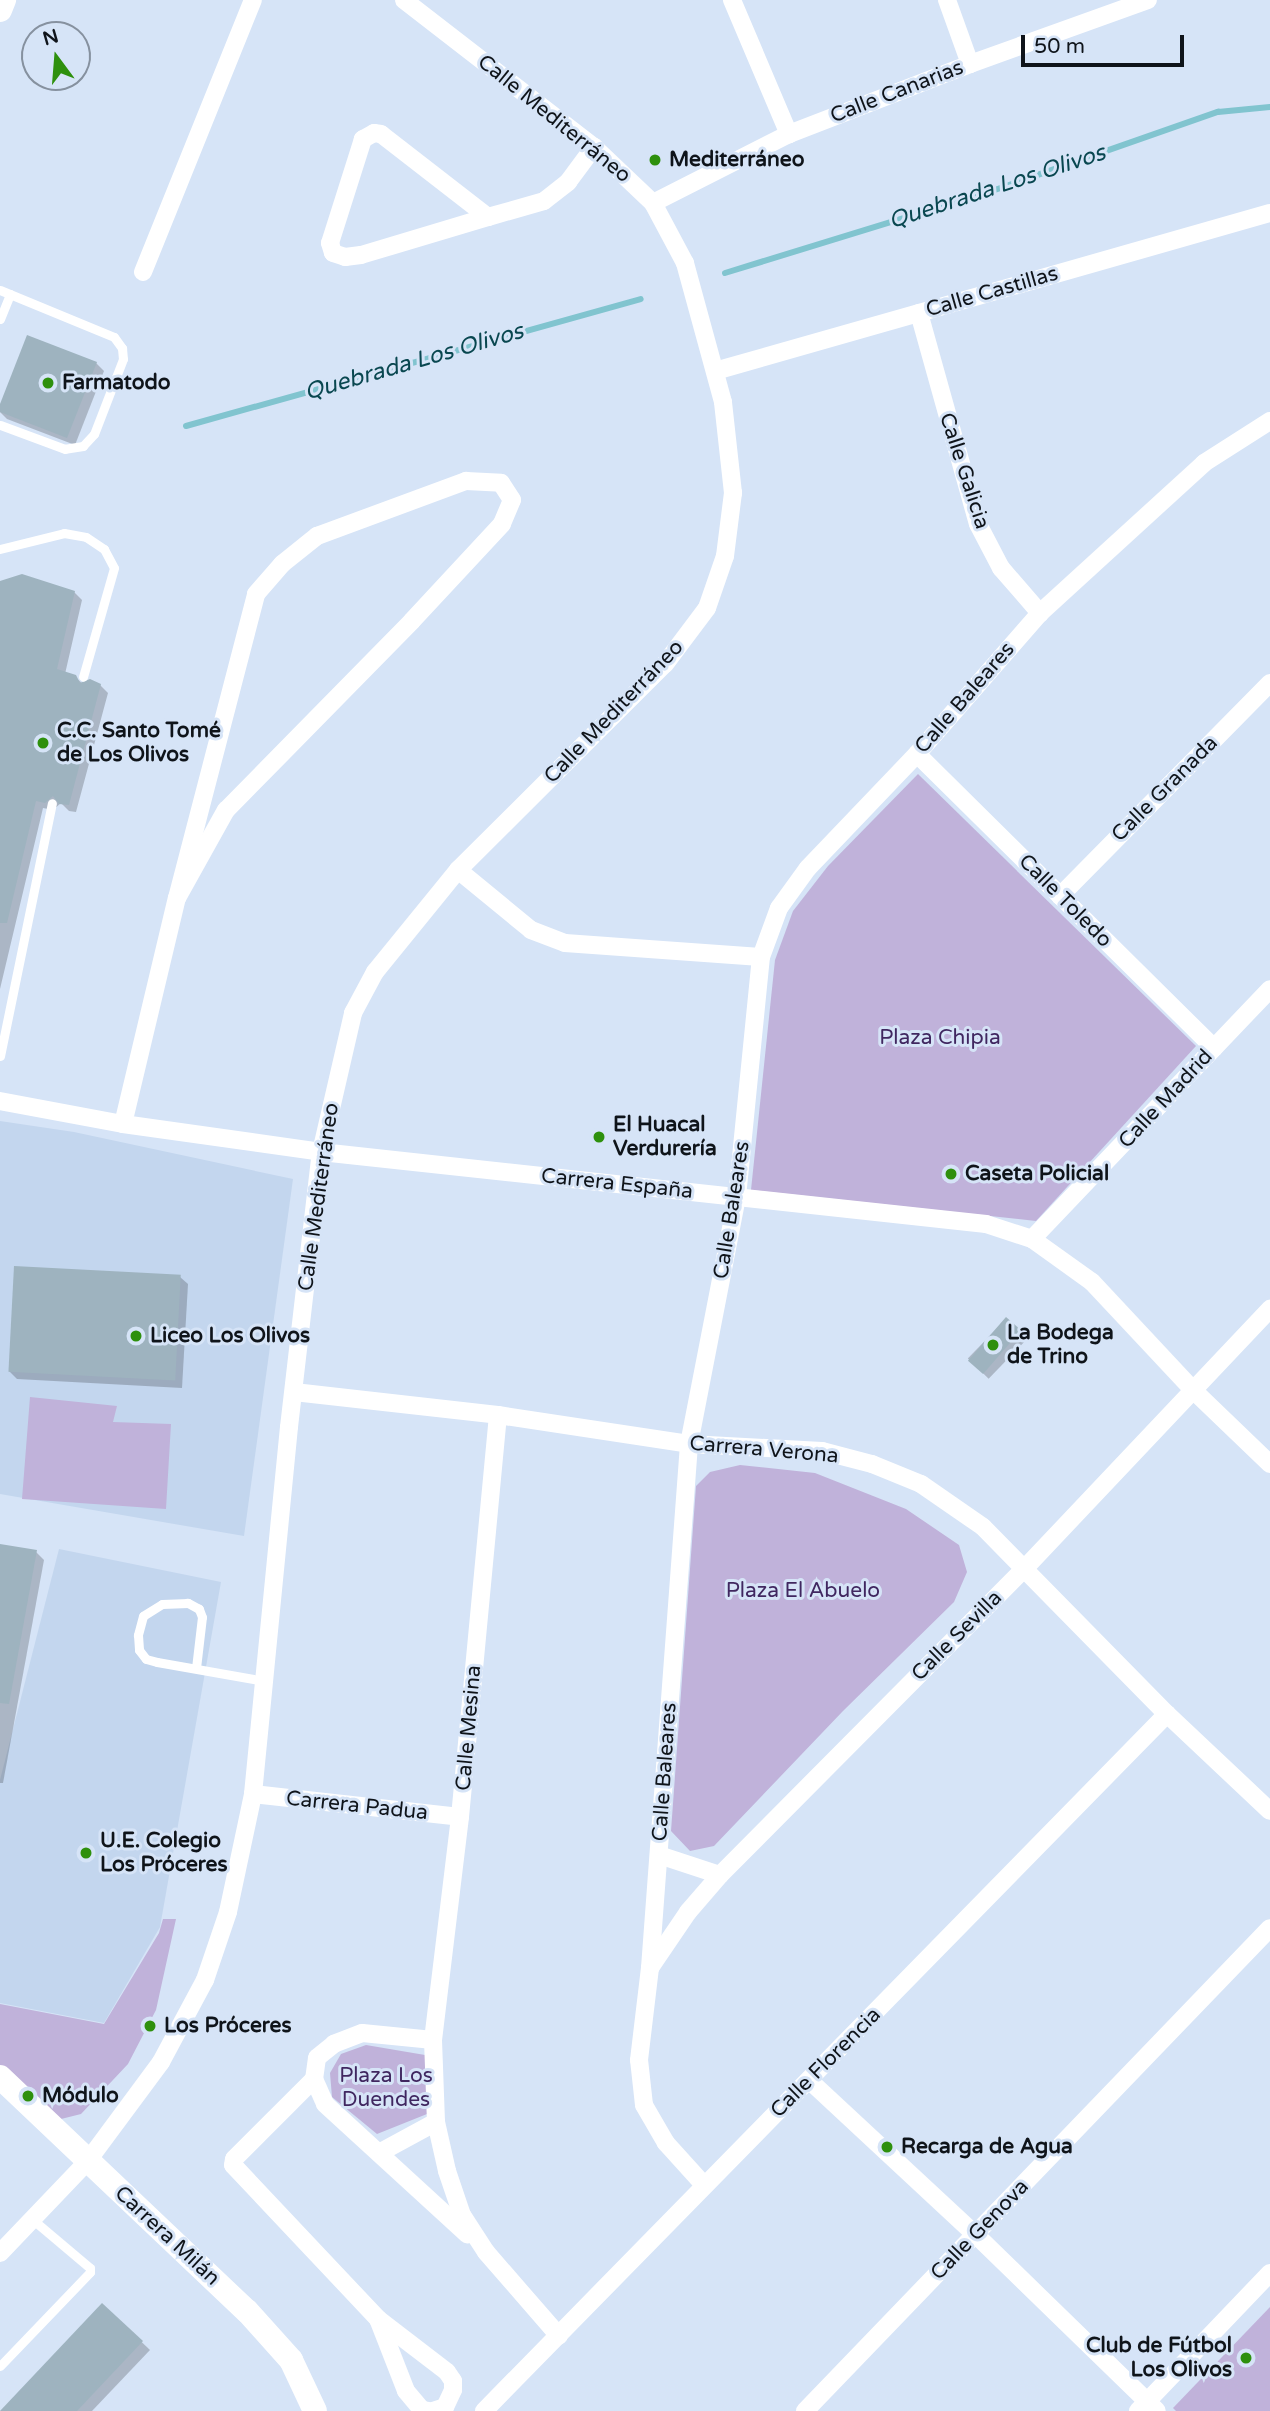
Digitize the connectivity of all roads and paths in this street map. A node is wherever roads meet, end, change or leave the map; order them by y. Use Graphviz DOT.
graph roads {
  1 [pos="4,0"];
  2 [pos="253,0"];
  3 [pos="405,0"];
  4 [pos="733,0"];
  5 [pos="947,0"];
  6 [pos="1148,0"];
  7 [pos="0,10"];
  8 [pos="971,64"];
  9 [pos="789,134"];
  10 [pos="594,147"];
  11 [pos="653,202"];
  12 [pos="1270,213"];
  13 [pos="488,217"];
  14 [pos="143,272"];
  15 [pos="0,290"];
  16 [pos="10,294"];
  17 [pos="919,313"];
  18 [pos="0,319"];
  19 [pos="715,371"];
  20 [pos="1270,421"];
  21 [pos="2,428"];
  22 [pos="0,549"];
  23 [pos="1040,613"];
  24 [pos="83,677"];
  25 [pos="1270,683"];
  26 [pos="916,754"];
  27 [pos="52,803"];
  28 [pos="458,870"];
  29 [pos="1060,896"];
  30 [pos="177,898"];
  31 [pos="761,957"];
  32 [pos="1270,989"];
  33 [pos="1214,1048"];
  34 [pos="0,1056"];
  35 [pos="0,1101"];
  36 [pos="123,1124"];
  37 [pos="321,1152"];
  38 [pos="737,1197"];
  39 [pos="1032,1239"];
  40 [pos="1270,1310"];
  41 [pos="1192,1389"];
  42 [pos="293,1392"];
  43 [pos="498,1415"];
  44 [pos="689,1444"];
  45 [pos="1270,1464"];
  46 [pos="1025,1568"];
  47 [pos="196,1668"];
  48 [pos="265,1681"];
  49 [pos="1167,1714"];
  50 [pos="253,1794"];
  51 [pos="1270,1811"];
  52 [pos="460,1817"];
  53 [pos="659,1855"];
  54 [pos="720,1875"];
  55 [pos="1270,1927"];
  56 [pos="650,1968"];
  57 [pos="433,2040"];
  58 [pos="0,2077"];
  59 [pos="314,2079"];
  60 [pos="810,2081"];
  61 [pos="436,2122"];
  62 [pos="379,2153"];
  63 [pos="87,2162"];
  64 [pos="704,2185"];
  65 [pos="32,2219"];
  66 [pos="976,2235"];
  67 [pos="486,2252"];
  68 [pos="0,2253"];
  69 [pos="1270,2273"];
  70 [pos="379,2319"];
  71 [pos="559,2336"];
  72 [pos="0,2366"];
  73 [pos="1147,2408"];
  74 [pos="315,2411"];
  75 [pos="430,2411"];
  76 [pos="484,2411"];
  77 [pos="805,2411"];
  1 -- 7 [label="street"];
  2 -- 14 [label="street"];
  3 -- 10 [label="street, Calle Mediterráneo"];
  4 -- 9 [label="street"];
  5 -- 8 [label="street"];
  6 -- 8 [label="street, Calle Canarias"];
  8 -- 9 [label="street, Calle Canarias"];
  9 -- 11 [label="street, Calle Canarias"];
  10 -- 11 [label="street, Calle Mediterráneo"];
  10 -- 13 [label="street"];
  11 -- 19 [label="street, Calle Mediterráneo"];
  12 -- 17 [label="street, Calle Castillas"];
  13 -- 13 [label="street"];
  15 -- 16 [label="lane"];
  16 -- 18 [label="lane"];
  16 -- 21 [label="lane"];
  17 -- 19 [label="street, Calle Castillas"];
  17 -- 23 [label="street, Calle Galicia"];
  19 -- 28 [label="street, Calle Mediterráneo"];
  20 -- 23 [label="street, Calle Baleares"];
  22 -- 24 [label="lane"];
  23 -- 26 [label="street, Calle Baleares"];
  25 -- 29 [label="street, Calle Granada"];
  26 -- 29 [label="street, Calle Toledo"];
  26 -- 31 [label="street, Calle Baleares"];
  27 -- 34 [label="lane"];
  28 -- 31 [label="street"];
  28 -- 37 [label="street, Calle Mediterráneo"];
  29 -- 33 [label="street, Calle Toledo"];
  30 -- 30 [label="street"];
  30 -- 36 [label="street"];
  31 -- 38 [label="street, Calle Baleares"];
  32 -- 33 [label="street, Calle Madrid"];
  33 -- 39 [label="street, Calle Madrid"];
  35 -- 36 [label="street, Carrera España"];
  36 -- 37 [label="street, Carrera España"];
  37 -- 38 [label="street, Carrera España"];
  37 -- 42 [label="street, Calle Mediterráneo"];
  38 -- 39 [label="street, Carrera España"];
  38 -- 44 [label="street, Calle Baleares"];
  39 -- 41 [label="street, Carrera España"];
  40 -- 41 [label="street, Calle Sevilla"];
  41 -- 45 [label="street, Carrera España"];
  41 -- 46 [label="street, Calle Sevilla"];
  42 -- 43 [label="street, Carrera Verona"];
  42 -- 48 [label="street, Calle Mediterráneo"];
  43 -- 44 [label="street, Carrera Verona"];
  43 -- 52 [label="street, Calle Mesina"];
  44 -- 46 [label="street, Carrera Verona"];
  44 -- 53 [label="street, Calle Baleares"];
  46 -- 49 [label="street, Carrera Verona"];
  46 -- 54 [label="street, Calle Sevilla"];
  47 -- 47 [label="lane"];
  47 -- 48 [label="lane"];
  48 -- 50 [label="street, Calle Mediterráneo"];
  49 -- 51 [label="street, Carrera Verona"];
  49 -- 60 [label="street, Calle Florencia"];
  50 -- 52 [label="street, Carrera Padua"];
  50 -- 63 [label="street, Calle Mediterráneo"];
  52 -- 57 [label="street, Calle Mesina"];
  53 -- 54 [label="street"];
  53 -- 56 [label="street, Calle Baleares"];
  54 -- 56 [label="street, Calle Sevilla"];
  55 -- 66 [label="street, Calle Genova"];
  56 -- 64 [label="street, Calle Baleares"];
  57 -- 59 [label="street"];
  57 -- 61 [label="street, Calle Mesina"];
  58 -- 63 [label="street, Carrera Milán"];
  59 -- 62 [label="street, Calle Mesina"];
  59 -- 70 [label="street"];
  60 -- 64 [label="street, Calle Florencia"];
  60 -- 66 [label="street"];
  61 -- 62 [label="street"];
  61 -- 67 [label="street, Calle Mesina"];
  62 -- 67 [label="street, Calle Mesina"];
  63 -- 65 [label="street, Calle Mediterráneo"];
  63 -- 74 [label="street, Carrera Milán"];
  64 -- 71 [label="street, Calle Florencia"];
  65 -- 68 [label="street, Calle Mediterráneo"];
  65 -- 72 [label="lane"];
  66 -- 73 [label="street"];
  66 -- 77 [label="street, Calle Genova"];
  67 -- 71 [label="street, Calle Mesina"];
  69 -- 73 [label="street"];
  70 -- 75 [label="street"];
  70 -- 75 [label="street"];
  71 -- 76 [label="street, Calle Florencia"];
}
